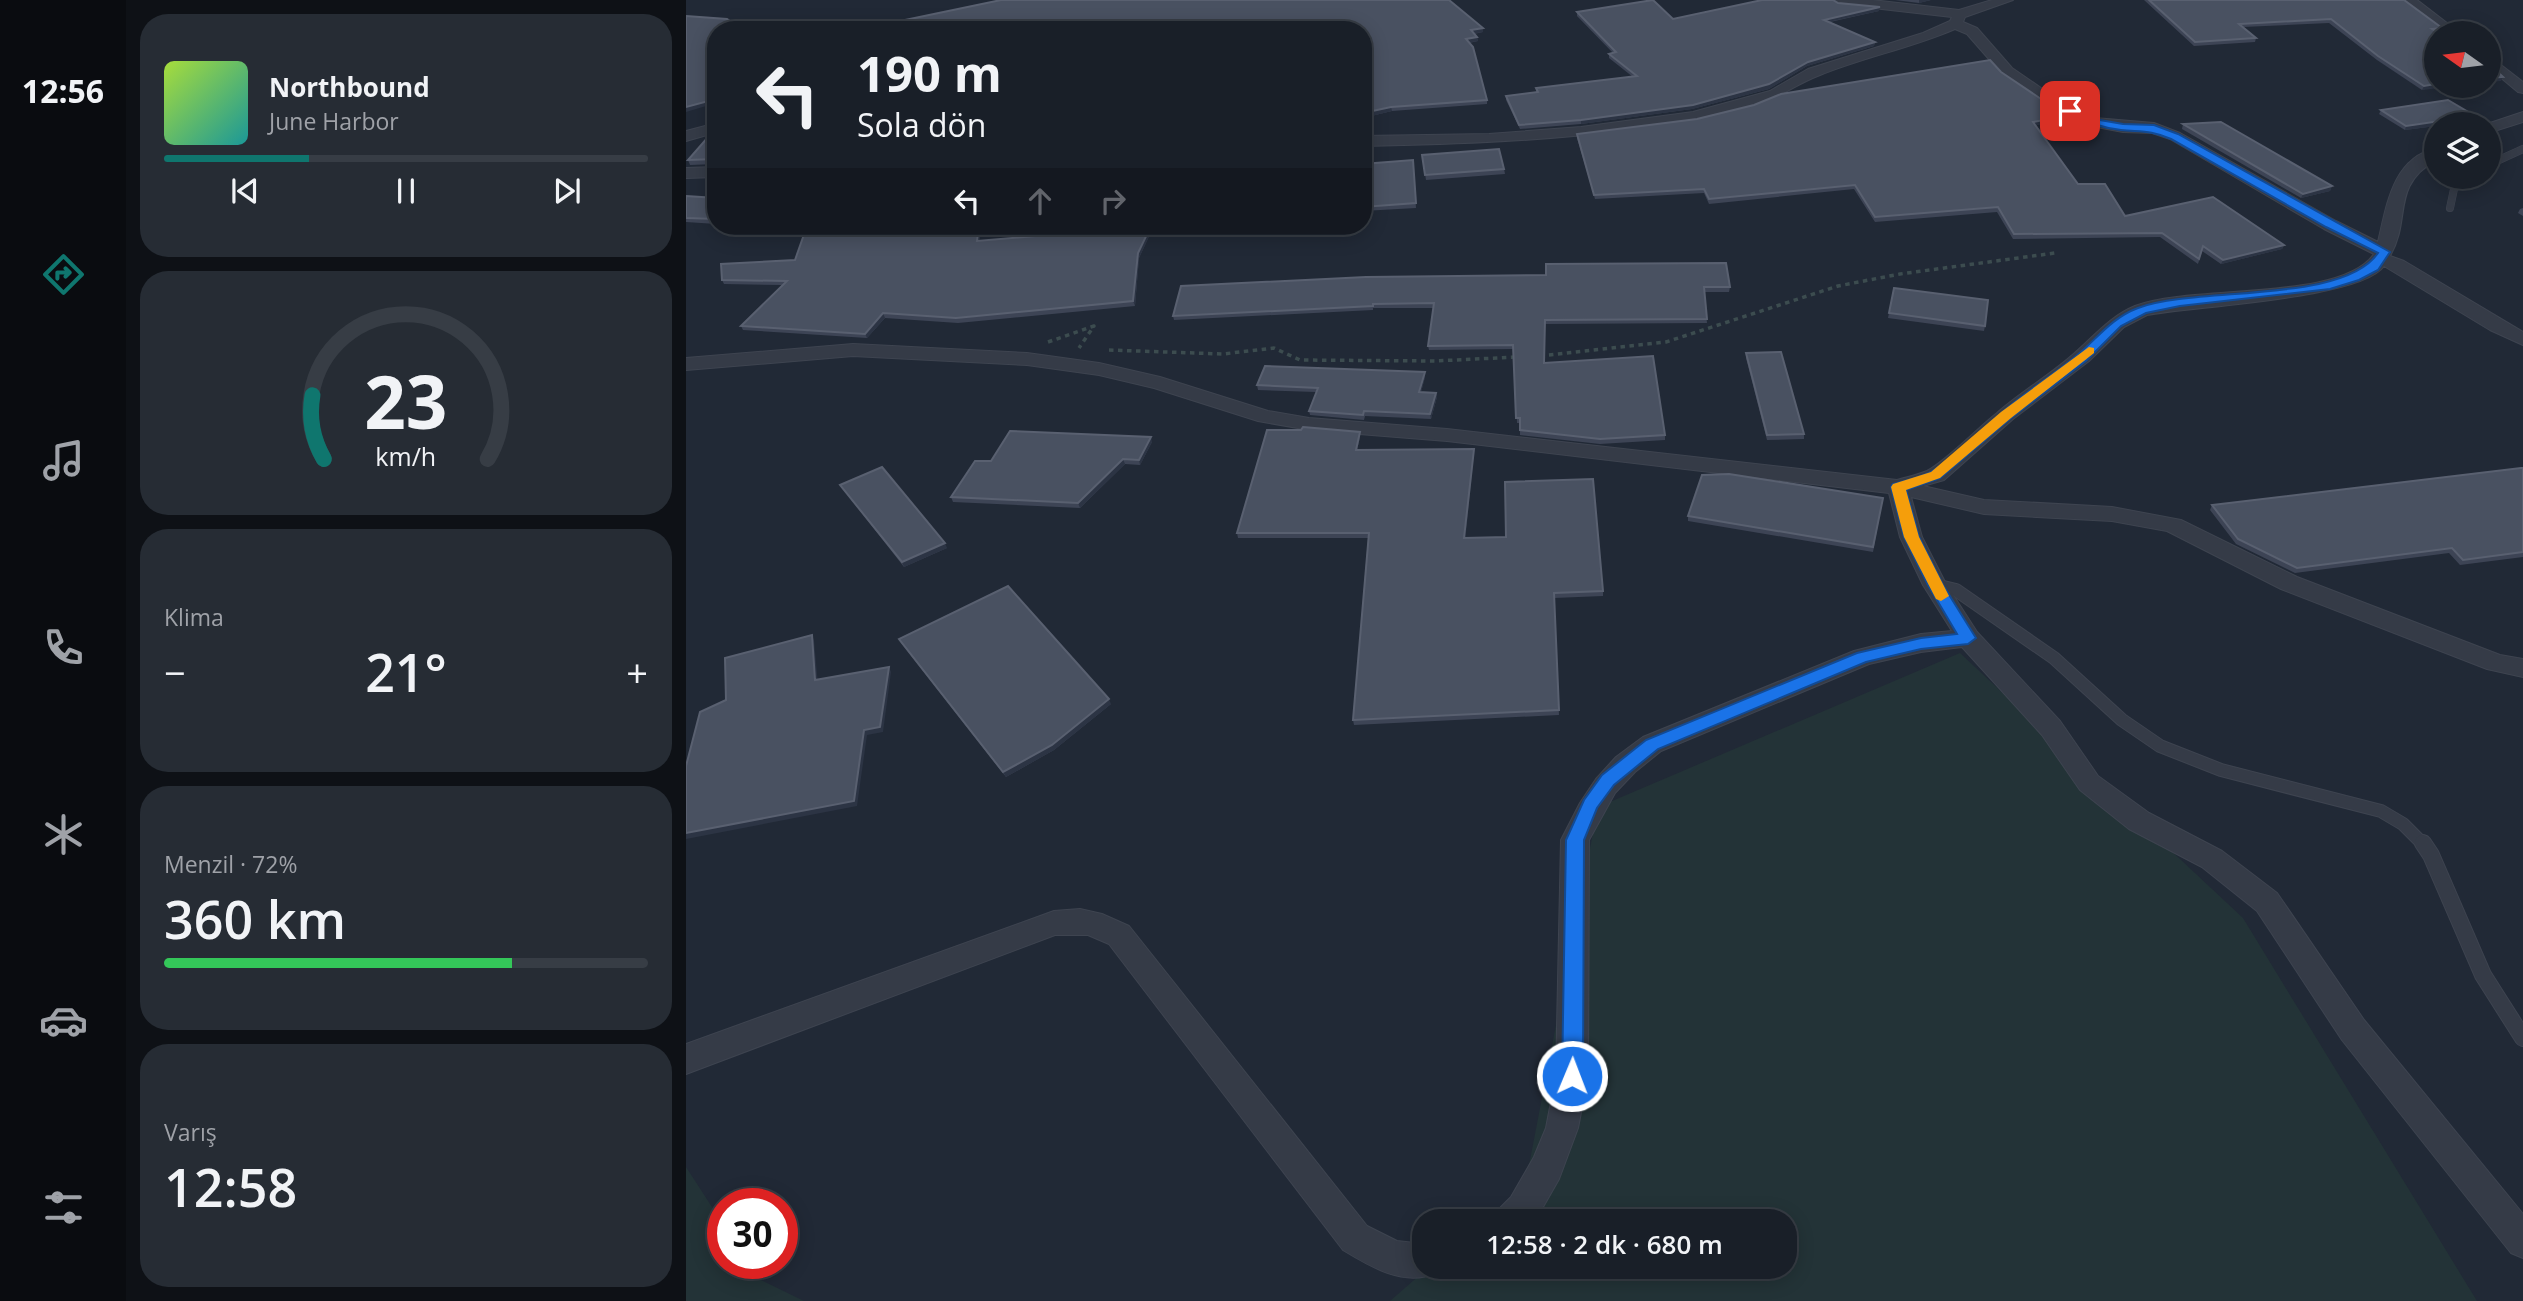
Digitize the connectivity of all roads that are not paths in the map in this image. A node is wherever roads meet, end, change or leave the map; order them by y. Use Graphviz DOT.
graph roads {
  1 [pos="1838,0"];
  2 [pos="2006,0"];
  3 [pos="2409,0"];
  4 [pos="1957,19"];
  5 [pos="2437,21"];
  6 [pos="2501,70"];
  7 [pos="2523,89"];
  8 [pos="2519,121"];
  9 [pos="2501,126"];
  10 [pos="707,131"];
  11 [pos="686,136"];
  12 [pos="1372,141"];
  13 [pos="2523,149"];
  14 [pos="2501,159"];
  15 [pos="2424,160"];
  16 [pos="707,172"];
  17 [pos="686,173"];
  18 [pos="2454,189"];
  19 [pos="2450,208"];
  20 [pos="2382,255"];
  21 [pos="2523,339"];
  22 [pos="686,364"];
  23 [pos="1898,487"];
  24 [pos="1935,585"];
  25 [pos="1968,638"];
  26 [pos="2523,668"];
  27 [pos="2523,1038"];
  28 [pos="686,1059"];
  29 [pos="1523,1209"];
  30 [pos="2523,1241"];
  31 [pos="1412,1262"];
  1 -- 4 [label="street"];
  2 -- 4 [label="street"];
  3 -- 5 [label="street"];
  4 -- 12 [label="street"];
  4 -- 20 [label="street"];
  6 -- 7 [label="street"];
  8 -- 9 [label="street"];
  10 -- 11 [label="street"];
  13 -- 14 [label="lane"];
  15 -- 20 [label="street"];
  16 -- 17 [label="street"];
  18 -- 19 [label="lane"];
  20 -- 21 [label="street"];
  20 -- 23 [label="street"];
  22 -- 23 [label="street"];
  23 -- 24 [label="street"];
  23 -- 26 [label="street"];
  24 -- 25 [label="street"];
  24 -- 27 [label="lane"];
  25 -- 29 [label="street"];
  25 -- 30 [label="street"];
  28 -- 31 [label="street"];
}
